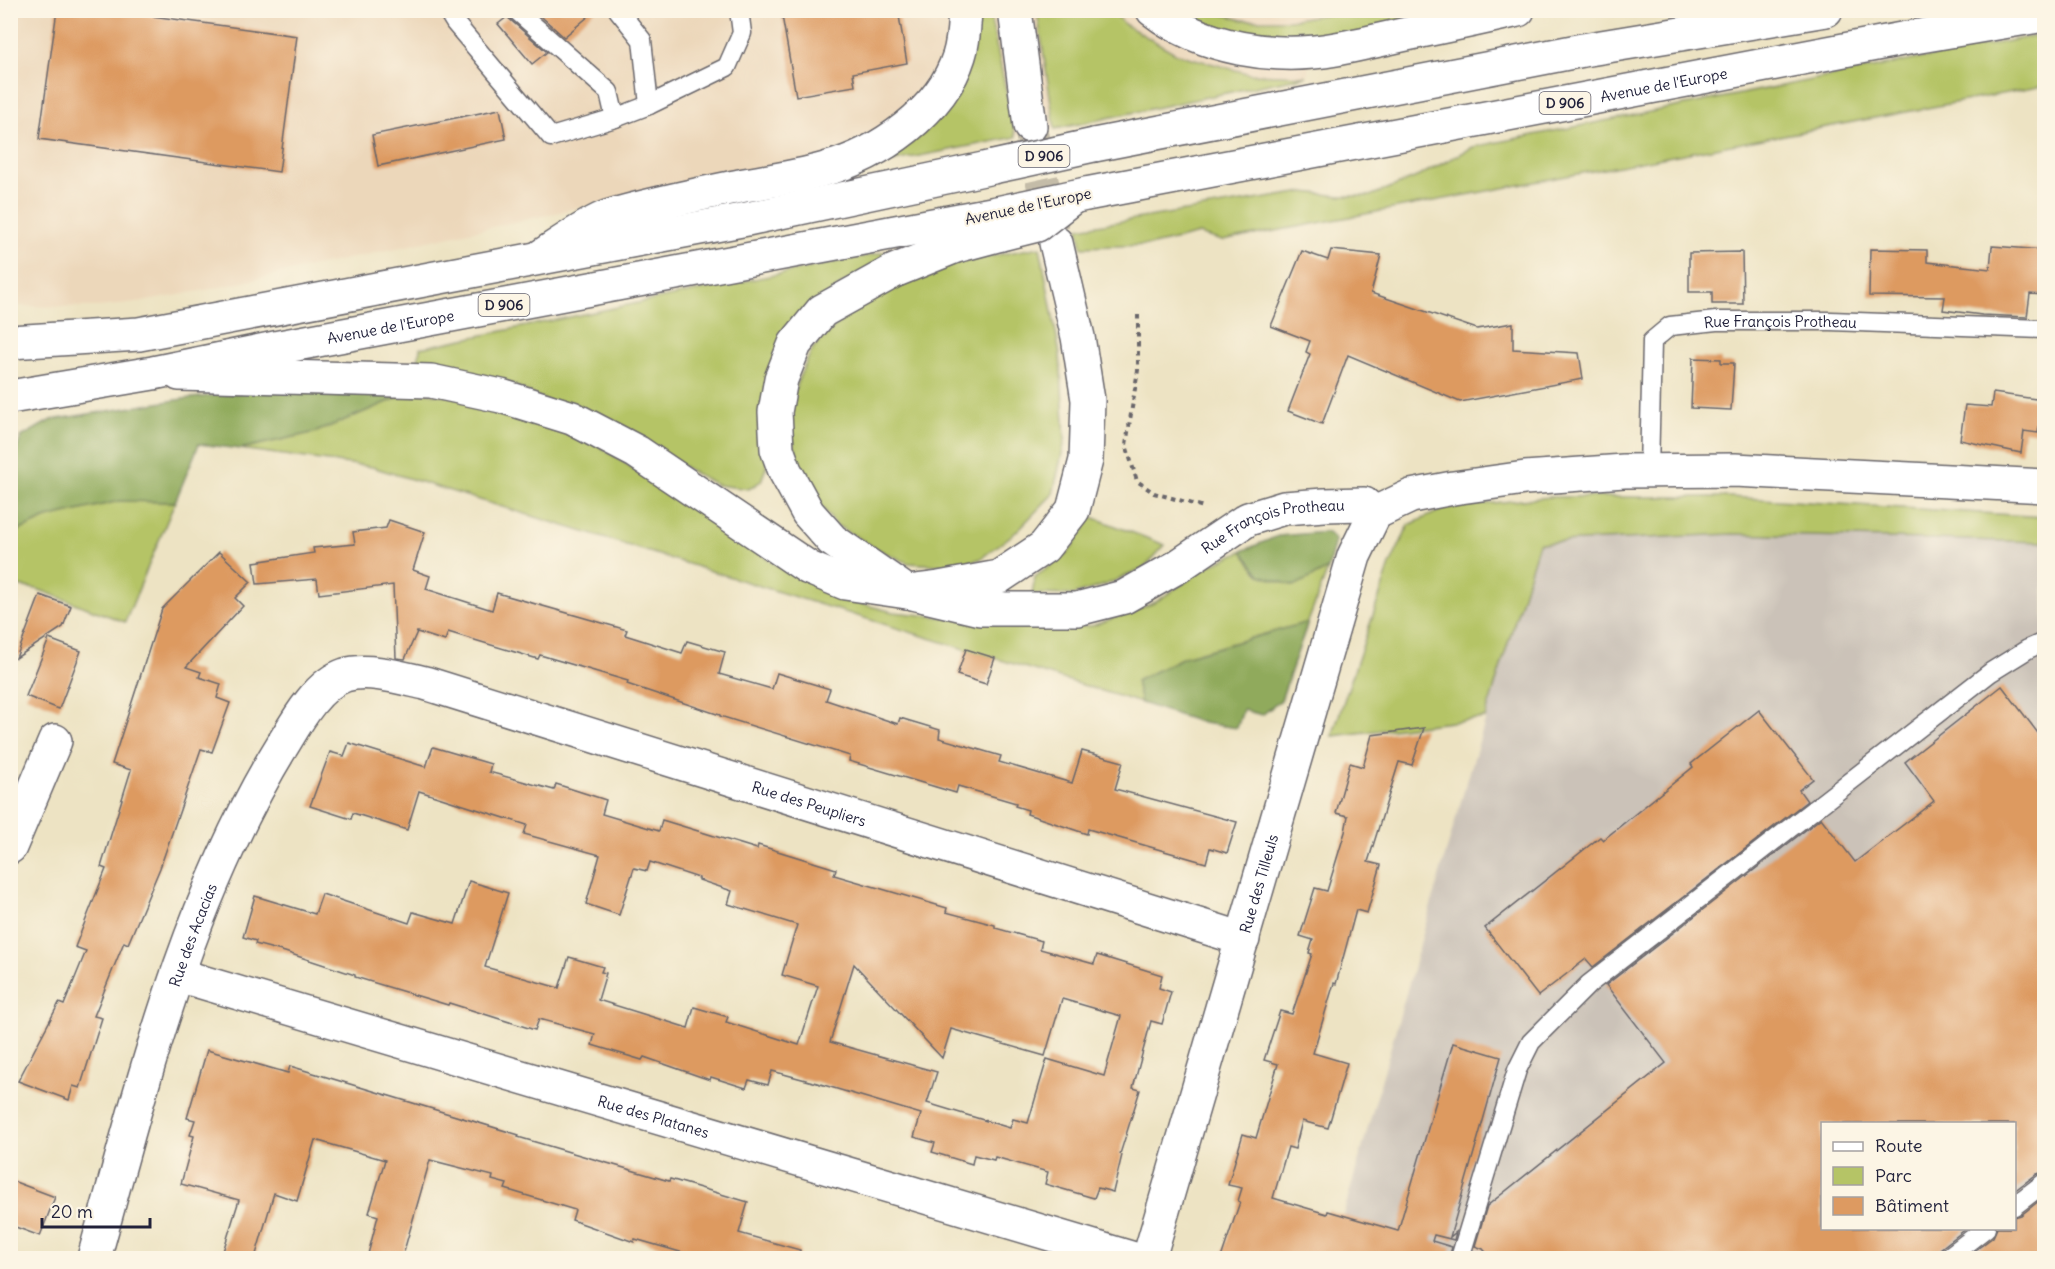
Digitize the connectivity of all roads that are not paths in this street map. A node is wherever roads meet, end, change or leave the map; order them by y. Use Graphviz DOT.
graph roads {
  1 [pos="447,10"];
  2 [pos="516,10"];
  3 [pos="618,10"];
  4 [pos="739,10"];
  5 [pos="965,10"];
  6 [pos="1016,10"];
  7 [pos="1153,10"];
  8 [pos="1518,10"];
  9 [pos="1826,10"];
  10 [pos="2044,15"];
  11 [pos="649,105"];
  12 [pos="615,118"];
  13 [pos="1030,126"];
  14 [pos="999,224"];
  15 [pos="1056,243"];
  16 [pos="535,260"];
  17 [pos="2044,329"];
  18 [pos="10,342"];
  19 [pos="153,373"];
  20 [pos="10,397"];
  21 [pos="1649,471"];
  22 [pos="2044,486"];
  23 [pos="1375,513"];
  24 [pos="906,592"];
  25 [pos="2044,642"];
  26 [pos="376,673"];
  27 [pos="55,741"];
  28 [pos="10,848"];
  29 [pos="1243,939"];
  30 [pos="178,975"];
  31 [pos="2044,1183"];
  32 [pos="2016,1204"];
  33 [pos="1983,1230"];
  34 [pos="94,1258"];
  35 [pos="1131,1258"];
  36 [pos="1149,1258"];
  37 [pos="1460,1258"];
  38 [pos="1947,1258"];
  1 -- 12 [label="lane"];
  2 -- 12 [label="lane"];
  3 -- 11 [label="lane"];
  4 -- 11 [label="lane"];
  5 -- 16 [label="street"];
  6 -- 13 [label="street"];
  7 -- 8 [label="street"];
  9 -- 16 [label="street, D 906, bridge"];
  10 -- 14 [label="street, Avenue de l'Europe / D 906, bridge"];
  11 -- 12 [label="lane"];
  14 -- 19 [label="street, Avenue de l'Europe / D 906"];
  14 -- 24 [label="street"];
  15 -- 24 [label="street"];
  16 -- 18 [label="street, D 906"];
  17 -- 21 [label="lane, Rue François Protheau"];
  19 -- 20 [label="street, Avenue de l'Europe / D 906"];
  19 -- 24 [label="street"];
  21 -- 22 [label="street"];
  21 -- 23 [label="street"];
  23 -- 24 [label="street, Rue François Protheau"];
  23 -- 29 [label="street, Rue des Tilleuls"];
  25 -- 37 [label="lane"];
  26 -- 29 [label="street, Rue des Peupliers"];
  26 -- 30 [label="street, Rue des Acacias"];
  27 -- 28 [label="street"];
  29 -- 36 [label="street, Rue des Tilleuls"];
  30 -- 34 [label="street, Rue des Acacias"];
  30 -- 35 [label="street, Rue des Platanes"];
  31 -- 32 [label="lane"];
  33 -- 38 [label="lane"];
}
